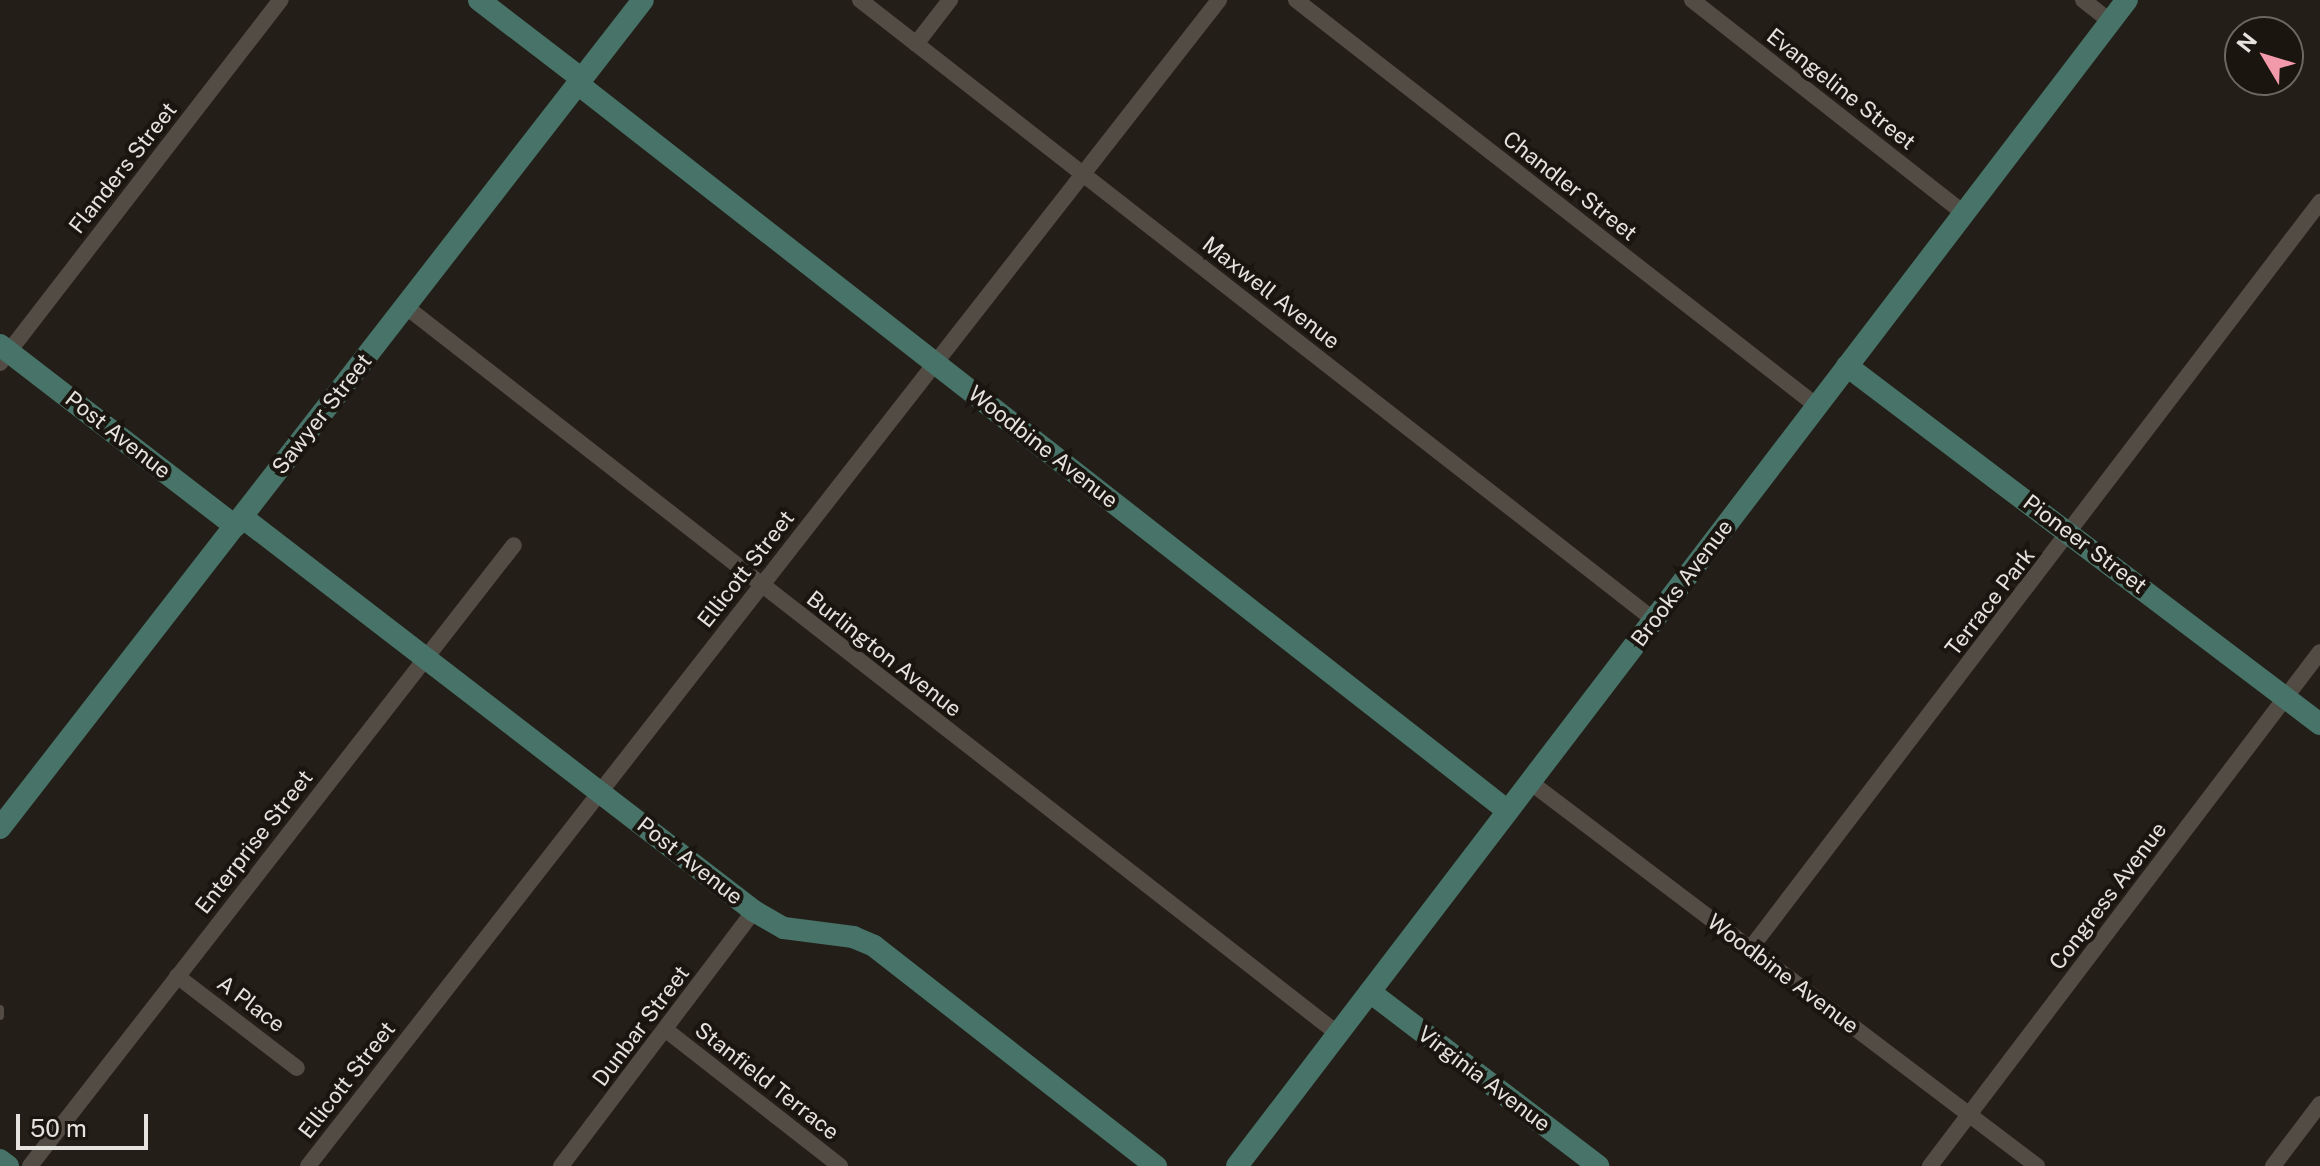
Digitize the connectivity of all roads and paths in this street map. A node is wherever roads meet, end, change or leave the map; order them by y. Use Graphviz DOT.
graph roads {
  1 [pos="281,0"];
  2 [pos="479,0"];
  3 [pos="643,0"];
  4 [pos="860,0"];
  5 [pos="950,0"];
  6 [pos="1219,0"];
  7 [pos="1296,0"];
  8 [pos="1692,0"];
  9 [pos="2083,0"];
  10 [pos="2127,0"];
  11 [pos="2110,21"];
  12 [pos="916,44"];
  13 [pos="580,81"];
  14 [pos="1083,174"];
  15 [pos="2320,202"];
  16 [pos="1964,213"];
  17 [pos="405,306"];
  18 [pos="3,353"];
  19 [pos="935,363"];
  20 [pos="1847,366"];
  21 [pos="1817,406"];
  22 [pos="238,521"];
  23 [pos="2071,532"];
  24 [pos="514,545"];
  25 [pos="761,586"];
  26 [pos="1654,620"];
  27 [pos="2320,652"];
  28 [pos="426,655"];
  29 [pos="2285,698"];
  30 [pos="2320,724"];
  31 [pos="1530,782"];
  32 [pos="601,791"];
  33 [pos="1508,811"];
  34 [pos="0,828"];
  35 [pos="754,911"];
  36 [pos="1750,949"];
  37 [pos="177,976"];
  38 [pos="1370,992"];
  39 [pos="0,1009"];
  40 [pos="0,1016"];
  41 [pos="666,1030"];
  42 [pos="1338,1034"];
  43 [pos="297,1068"];
  44 [pos="2320,1104"];
  45 [pos="1970,1115"];
  46 [pos="0,1160"];
  47 [pos="834,1164"];
  48 [pos="8,1166"];
  49 [pos="30,1166"];
  50 [pos="308,1166"];
  51 [pos="561,1166"];
  52 [pos="1156,1166"];
  53 [pos="1237,1166"];
  54 [pos="1598,1166"];
  55 [pos="1930,1166"];
  56 [pos="2037,1166"];
  57 [pos="2273,1166"];
  1 -- 18 [label="street, Flanders Street"];
  2 -- 13 [label="street, Woodbine Avenue"];
  3 -- 13 [label="street, Sawyer Street"];
  4 -- 12 [label="street, Maxwell Avenue"];
  5 -- 12 [label="street"];
  6 -- 14 [label="street, Ellicott Street"];
  7 -- 21 [label="street, Chandler Street"];
  8 -- 16 [label="street, Evangeline Street"];
  9 -- 11 [label="street"];
  10 -- 11 [label="street, Brooks Avenue"];
  11 -- 16 [label="street, Brooks Avenue"];
  12 -- 14 [label="street, Maxwell Avenue"];
  13 -- 17 [label="street, Sawyer Street"];
  13 -- 19 [label="street, Woodbine Avenue"];
  14 -- 19 [label="street, Ellicott Street"];
  14 -- 26 [label="street, Maxwell Avenue"];
  15 -- 23 [label="street, Terrace Park"];
  16 -- 20 [label="street, Brooks Avenue"];
  17 -- 22 [label="street, Sawyer Street"];
  17 -- 25 [label="street, Burlington Avenue"];
  18 -- 22 [label="street, Post Avenue"];
  19 -- 25 [label="street, Ellicott Street"];
  19 -- 33 [label="street, Woodbine Avenue"];
  20 -- 21 [label="street, Brooks Avenue"];
  20 -- 23 [label="street, Pioneer Street"];
  21 -- 26 [label="street, Brooks Avenue"];
  22 -- 28 [label="street, Post Avenue"];
  22 -- 34 [label="street, Sawyer Street"];
  23 -- 29 [label="street, Pioneer Street"];
  23 -- 36 [label="street, Terrace Park"];
  24 -- 28 [label="street, Enterprise Street"];
  25 -- 32 [label="street, Ellicott Street"];
  25 -- 42 [label="street, Burlington Avenue"];
  26 -- 31 [label="street, Brooks Avenue"];
  27 -- 29 [label="street, Congress Avenue"];
  28 -- 32 [label="street, Post Avenue"];
  28 -- 37 [label="street, Enterprise Street"];
  29 -- 30 [label="street, Pioneer Street"];
  29 -- 45 [label="street, Congress Avenue"];
  31 -- 33 [label="street, Brooks Avenue"];
  31 -- 36 [label="street, Woodbine Avenue"];
  32 -- 35 [label="street, Post Avenue"];
  32 -- 50 [label="street, Ellicott Street"];
  33 -- 38 [label="street, Brooks Avenue"];
  35 -- 41 [label="street, Dunbar Street"];
  35 -- 52 [label="street, Post Avenue"];
  36 -- 45 [label="street, Woodbine Avenue"];
  37 -- 43 [label="street, A Place"];
  37 -- 49 [label="street, Enterprise Street"];
  38 -- 42 [label="street, Brooks Avenue"];
  38 -- 54 [label="street, Virginia Avenue"];
  39 -- 40 [label="lane"];
  41 -- 47 [label="street, Stanfield Terrace"];
  41 -- 51 [label="street, Dunbar Street"];
  42 -- 53 [label="street, Brooks Avenue"];
  44 -- 57 [label="street"];
  45 -- 55 [label="street, Congress Avenue"];
  45 -- 56 [label="street, Woodbine Avenue"];
  46 -- 48 [label="street"];
}
